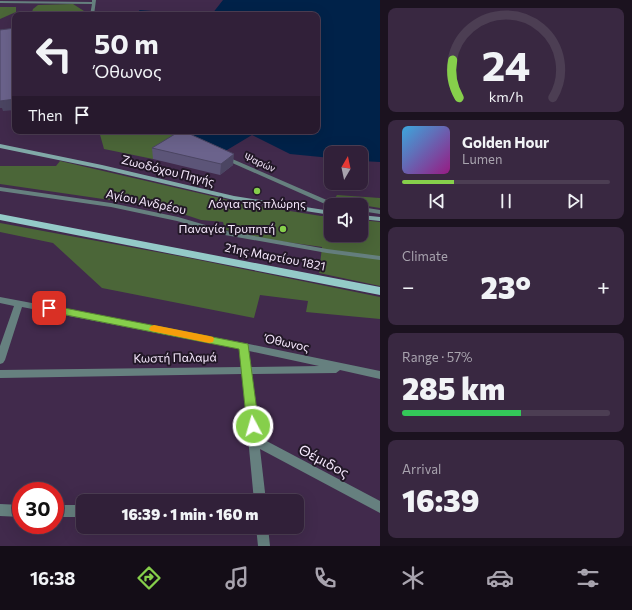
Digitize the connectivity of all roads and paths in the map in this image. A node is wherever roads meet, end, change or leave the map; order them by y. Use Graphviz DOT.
graph roads {
  1 [pos="94,1"];
  2 [pos="0,2"];
  3 [pos="92,12"];
  4 [pos="0,146"];
  5 [pos="215,153"];
  6 [pos="0,190"];
  7 [pos="324,202"];
  8 [pos="368,210"];
  9 [pos="324,212"];
  10 [pos="380,212"];
  11 [pos="0,217"];
  12 [pos="368,218"];
  13 [pos="380,219"];
  14 [pos="380,258"];
  15 [pos="380,291"];
  16 [pos="0,300"];
  17 [pos="19,303"];
  18 [pos="244,346"];
  19 [pos="0,360"];
  20 [pos="351,368"];
  21 [pos="247,370"];
  22 [pos="0,374"];
  23 [pos="380,375"];
  24 [pos="254,440"];
  25 [pos="259,494"];
  26 [pos="380,507"];
  27 [pos="0,510"];
  28 [pos="12,511"];
  29 [pos="64,511"];
  30 [pos="76,511"];
  31 [pos="263,534"];
  32 [pos="264,546"];
  1 -- 2 [label="street"];
  1 -- 3 [label="street"];
  4 -- 9 [label="main road, Ζωοδόχου Πηγής"];
  5 -- 7 [label="street, Ψαρών"];
  6 -- 14 [label="street, Αγίου Ανδρέου"];
  8 -- 10 [label="street"];
  11 -- 15 [label="main road, 21ης Μαρτίου 1821"];
  12 -- 13 [label="main road"];
  16 -- 17 [label="street, Όθωνος"];
  17 -- 18 [label="street, Όθωνος"];
  17 -- 19 [label="street"];
  18 -- 20 [label="street, Όθωνος"];
  18 -- 21 [label="street"];
  20 -- 21 [label="street, Κωστή Παλαμά"];
  20 -- 23 [label="street, Όθωνος"];
  21 -- 22 [label="street, Κωστή Παλαμά"];
  21 -- 24 [label="street"];
  24 -- 25 [label="street"];
  24 -- 26 [label="street, Θέμιδος"];
  27 -- 28 [label="street"];
  29 -- 30 [label="street"];
  31 -- 32 [label="street"];
}
